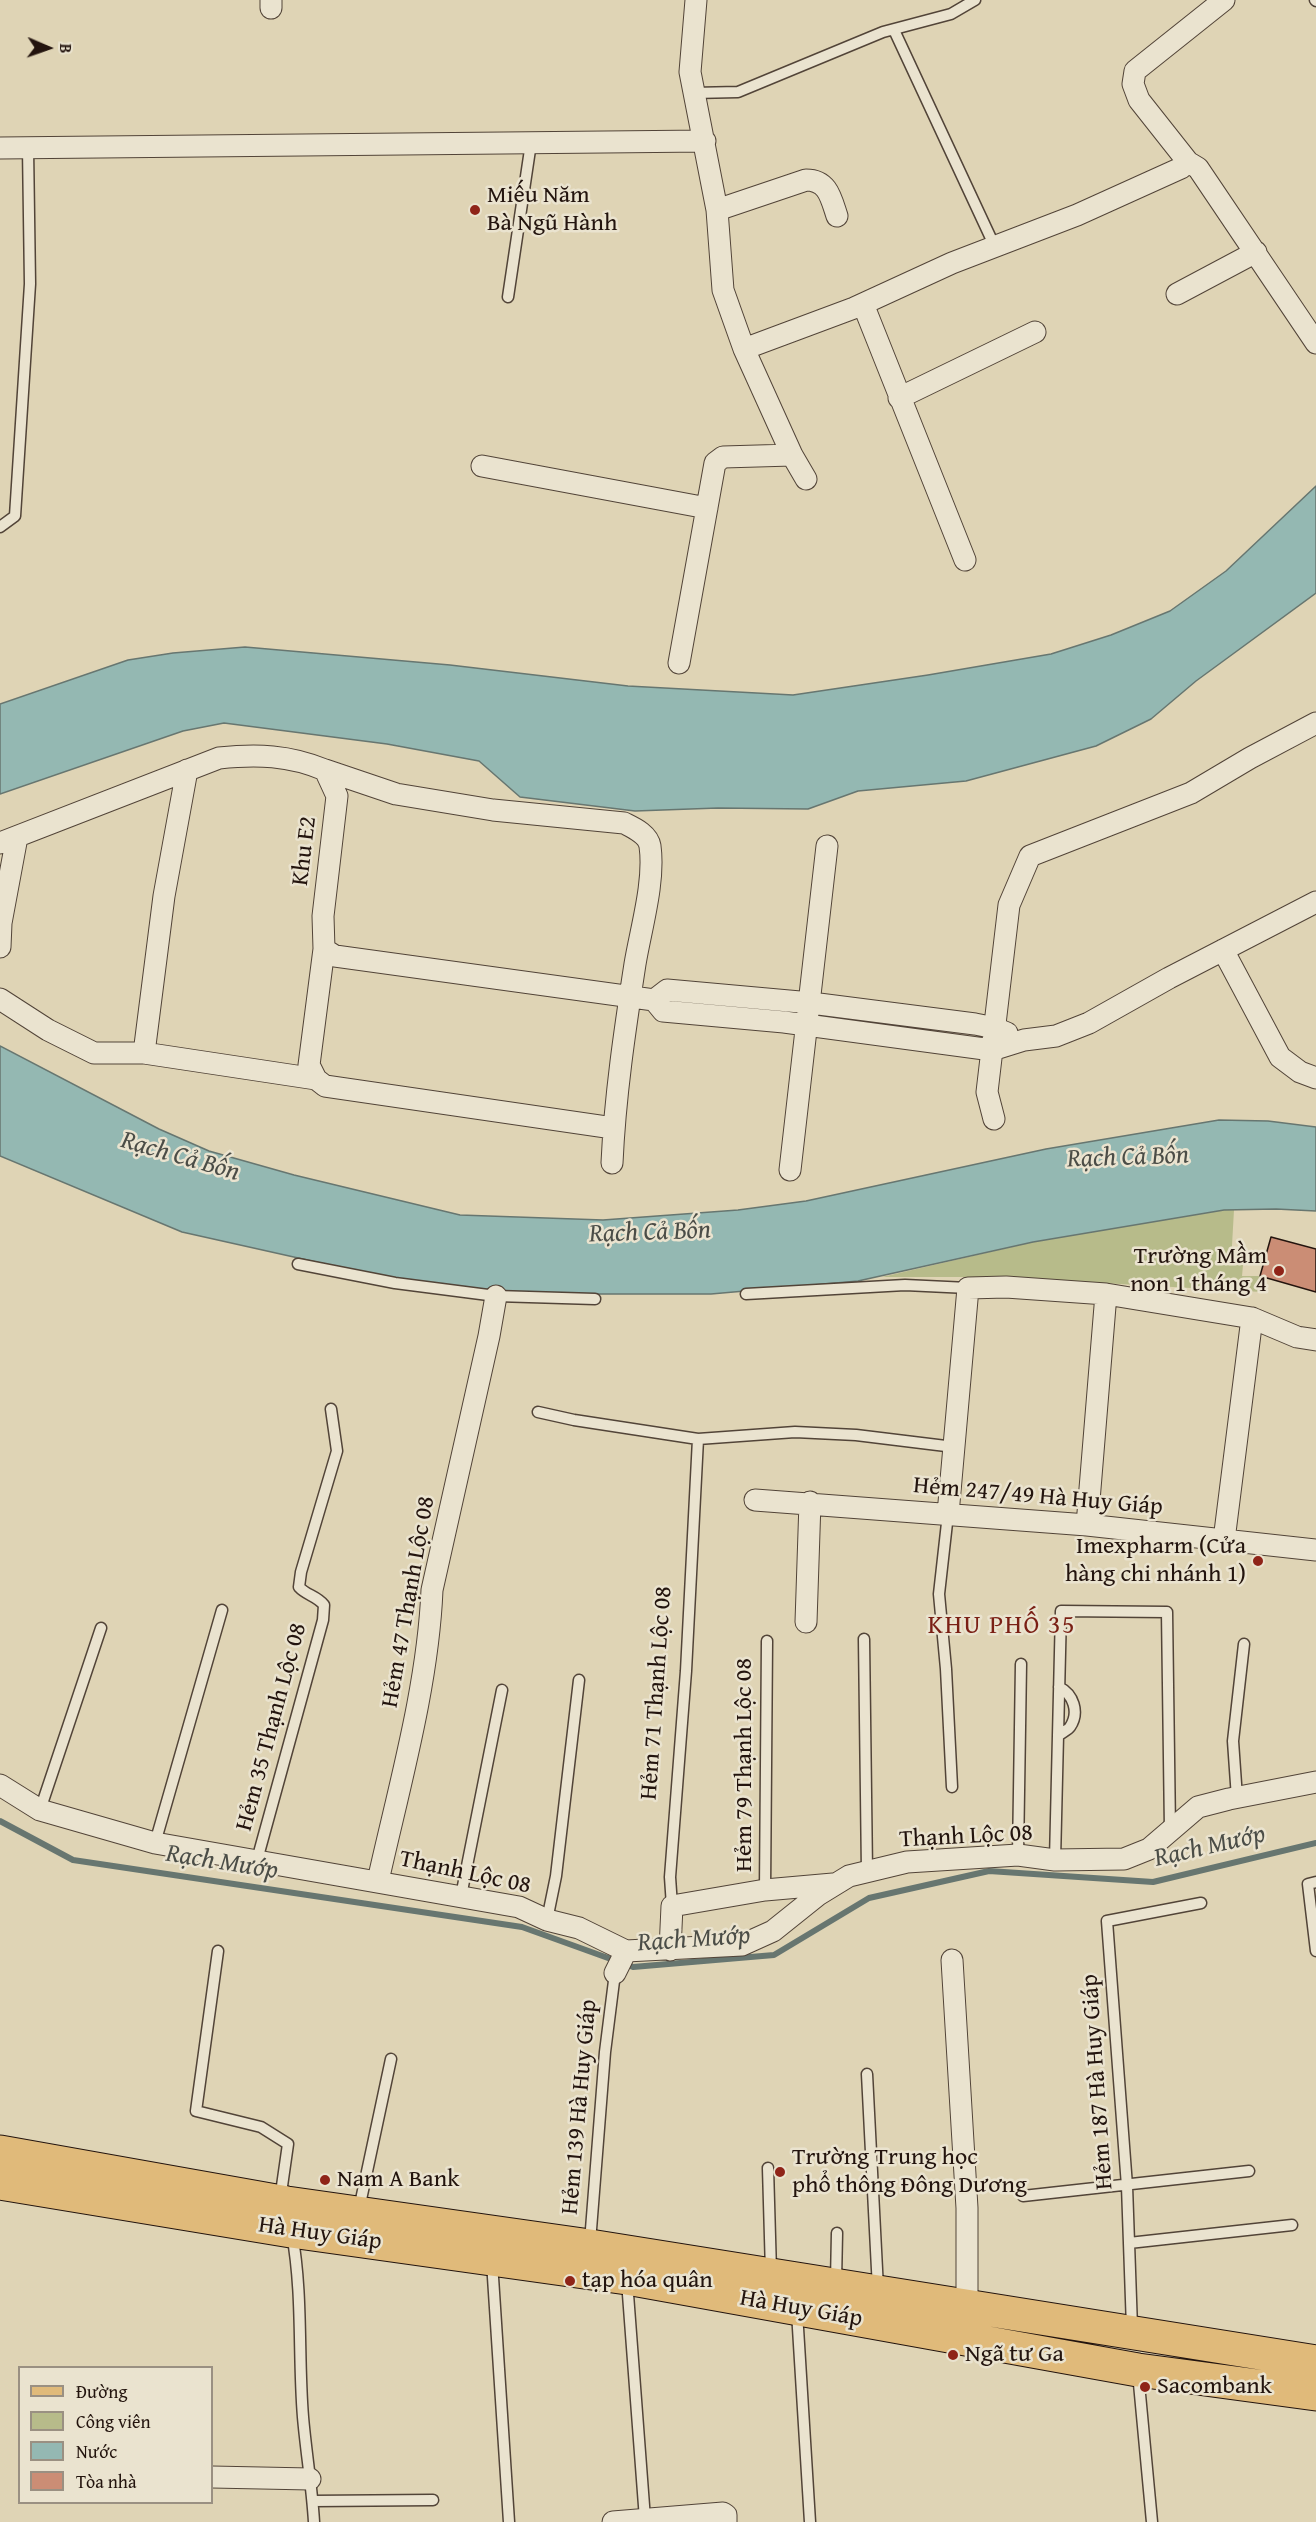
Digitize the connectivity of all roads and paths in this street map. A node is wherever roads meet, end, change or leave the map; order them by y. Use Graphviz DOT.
graph roads {
  1 [pos="696,0"];
  2 [pos="975,0"];
  3 [pos="1224,0"];
  4 [pos="894,30"];
  5 [pos="693,93"];
  6 [pos="705,141"];
  7 [pos="531,143"];
  8 [pos="0,148"];
  9 [pos="28,148"];
  10 [pos="1188,162"];
  11 [pos="717,210"];
  12 [pos="837,216"];
  13 [pos="995,246"];
  14 [pos="1256,252"];
  15 [pos="1178,294"];
  16 [pos="508,297"];
  17 [pos="862,304"];
  18 [pos="1035,332"];
  19 [pos="1316,343"];
  20 [pos="744,349"];
  21 [pos="899,398"];
  22 [pos="792,455"];
  23 [pos="482,466"];
  24 [pos="806,479"];
  25 [pos="706,508"];
  26 [pos="0,527"];
  27 [pos="965,560"];
  28 [pos="679,663"];
  29 [pos="1316,723"];
  30 [pos="187,770"];
  31 [pos="325,770"];
  32 [pos="9,840"];
  33 [pos="827,846"];
  34 [pos="1316,902"];
  35 [pos="0,947"];
  36 [pos="324,949"];
  37 [pos="1223,950"];
  38 [pos="630,997"];
  39 [pos="0,999"];
  40 [pos="654,1000"];
  41 [pos="811,1003"];
  42 [pos="807,1026"];
  43 [pos="995,1028"];
  44 [pos="1024,1040"];
  45 [pos="992,1050"];
  46 [pos="144,1053"];
  47 [pos="1316,1078"];
  48 [pos="316,1079"];
  49 [pos="994,1119"];
  50 [pos="613,1128"];
  51 [pos="612,1163"];
  52 [pos="790,1170"];
  53 [pos="298,1264"];
  54 [pos="968,1288"];
  55 [pos="746,1294"];
  56 [pos="1106,1294"];
  57 [pos="496,1296"];
  58 [pos="595,1299"];
  59 [pos="1252,1318"];
  60 [pos="1316,1340"];
  61 [pos="331,1409"];
  62 [pos="538,1412"];
  63 [pos="698,1439"];
  64 [pos="954,1447"];
  65 [pos="755,1500"];
  66 [pos="810,1502"];
  67 [pos="948,1514"];
  68 [pos="1087,1525"];
  69 [pos="1224,1540"];
  70 [pos="1316,1550"];
  71 [pos="222,1610"];
  72 [pos="806,1622"];
  73 [pos="101,1629"];
  74 [pos="864,1639"];
  75 [pos="767,1641"];
  76 [pos="1244,1644"];
  77 [pos="1021,1664"];
  78 [pos="579,1680"];
  79 [pos="1059,1687"];
  80 [pos="502,1690"];
  81 [pos="1058,1736"];
  82 [pos="1316,1782"];
  83 [pos="0,1785"];
  84 [pos="952,1787"];
  85 [pos="1237,1798"];
  86 [pos="40,1810"];
  87 [pos="1170,1830"];
  88 [pos="155,1843"];
  89 [pos="1017,1855"];
  90 [pos="257,1860"];
  91 [pos="1055,1860"];
  92 [pos="867,1872"];
  93 [pos="378,1881"];
  94 [pos="1316,1882"];
  95 [pos="837,1884"];
  96 [pos="765,1890"];
  97 [pos="461,1896"];
  98 [pos="1201,1903"];
  99 [pos="672,1906"];
  100 [pos="547,1920"];
  101 [pos="670,1950"];
  102 [pos="218,1951"];
  103 [pos="1316,1951"];
  104 [pos="621,1960"];
  105 [pos="952,1960"];
  106 [pos="391,2059"];
  107 [pos="867,2074"];
  108 [pos="0,2152"];
  109 [pos="768,2168"];
  110 [pos="1249,2171"];
  111 [pos="0,2183"];
  112 [pos="1127,2186"];
  113 [pos="1023,2196"];
  114 [pos="358,2212"];
  115 [pos="289,2217"];
  116 [pos="1292,2225"];
  117 [pos="837,2233"];
  118 [pos="1129,2242"];
  119 [pos="590,2246"];
  120 [pos="492,2259"];
  121 [pos="771,2276"];
  122 [pos="627,2278"];
  123 [pos="836,2284"];
  124 [pos="878,2292"];
  125 [pos="967,2307"];
  126 [pos="796,2308"];
  127 [pos="1132,2334"];
  128 [pos="1316,2362"];
  129 [pos="1138,2370"];
  130 [pos="1316,2394"];
  131 [pos="213,2477"];
  132 [pos="310,2479"];
  133 [pos="433,2500"];
  134 [pos="313,2501"];
  135 [pos="645,2519"];
  136 [pos="314,2522"];
  137 [pos="509,2522"];
  138 [pos="613,2522"];
  139 [pos="726,2522"];
  140 [pos="810,2522"];
  141 [pos="1152,2522"];
  1 -- 5 [label="street"];
  2 -- 4 [label="lane"];
  3 -- 10 [label="street"];
  4 -- 5 [label="lane"];
  4 -- 13 [label="lane"];
  5 -- 6 [label="street"];
  6 -- 7 [label="street"];
  6 -- 11 [label="street"];
  7 -- 9 [label="street"];
  7 -- 16 [label="lane"];
  8 -- 9 [label="street"];
  9 -- 26 [label="lane"];
  10 -- 13 [label="street"];
  10 -- 14 [label="street"];
  11 -- 12 [label="street"];
  11 -- 20 [label="street"];
  13 -- 17 [label="street"];
  14 -- 15 [label="street"];
  14 -- 19 [label="street"];
  17 -- 20 [label="street"];
  17 -- 21 [label="street"];
  18 -- 21 [label="street"];
  20 -- 22 [label="street"];
  21 -- 27 [label="street"];
  22 -- 24 [label="street"];
  22 -- 25 [label="street"];
  23 -- 25 [label="street"];
  25 -- 28 [label="street"];
  29 -- 43 [label="street"];
  30 -- 31 [label="street"];
  30 -- 32 [label="street"];
  30 -- 46 [label="street"];
  31 -- 36 [label="street, Khu E2"];
  31 -- 38 [label="street"];
  32 -- 35 [label="street"];
  33 -- 41 [label="street"];
  34 -- 37 [label="street"];
  36 -- 38 [label="street"];
  36 -- 48 [label="street, Khu E2"];
  37 -- 44 [label="street"];
  37 -- 47 [label="street"];
  38 -- 40 [label="street"];
  38 -- 50 [label="street"];
  39 -- 46 [label="street"];
  40 -- 41 [label="street"];
  40 -- 42 [label="street"];
  41 -- 42 [label="street"];
  41 -- 43 [label="street"];
  42 -- 45 [label="street"];
  42 -- 52 [label="street"];
  43 -- 44 [label="street"];
  43 -- 45 [label="street"];
  44 -- 45 [label="street"];
  45 -- 49 [label="street"];
  46 -- 48 [label="street"];
  48 -- 50 [label="street"];
  50 -- 51 [label="street"];
  53 -- 57 [label="lane"];
  54 -- 55 [label="lane"];
  54 -- 56 [label="street"];
  54 -- 64 [label="street"];
  56 -- 59 [label="street"];
  56 -- 68 [label="street"];
  57 -- 58 [label="lane"];
  57 -- 93 [label="street, Hẻm 47 Thạnh Lộc 08"];
  59 -- 60 [label="street"];
  59 -- 69 [label="street"];
  61 -- 90 [label="lane, Hẻm 35 Thạnh Lộc 08"];
  62 -- 63 [label="lane"];
  63 -- 64 [label="lane"];
  63 -- 99 [label="lane, Hẻm 71 Thạnh Lộc 08"];
  64 -- 67 [label="street"];
  65 -- 66 [label="street, Hẻm 247/49 Hà Huy Giáp"];
  66 -- 67 [label="street, Hẻm 247/49 Hà Huy Giáp"];
  66 -- 72 [label="street"];
  67 -- 68 [label="street, Hẻm 247/49 Hà Huy Giáp"];
  67 -- 84 [label="lane"];
  68 -- 69 [label="street, Hẻm 247/49 Hà Huy Giáp"];
  69 -- 70 [label="street, Hẻm 247/49 Hà Huy Giáp"];
  71 -- 88 [label="lane"];
  73 -- 86 [label="lane"];
  74 -- 92 [label="lane"];
  75 -- 96 [label="lane, Hẻm 79 Thạnh Lộc 08"];
  76 -- 85 [label="lane"];
  77 -- 89 [label="lane"];
  78 -- 100 [label="lane"];
  79 -- 81 [label="lane"];
  79 -- 81 [label="lane"];
  79 -- 87 [label="lane"];
  80 -- 97 [label="lane"];
  81 -- 91 [label="lane"];
  82 -- 85 [label="street, Thạnh Lộc 08"];
  83 -- 86 [label="street, Thạnh Lộc 08"];
  85 -- 87 [label="street, Thạnh Lộc 08"];
  86 -- 88 [label="street, Thạnh Lộc 08"];
  87 -- 91 [label="street, Thạnh Lộc 08"];
  88 -- 90 [label="street, Thạnh Lộc 08"];
  89 -- 91 [label="street, Thạnh Lộc 08"];
  89 -- 92 [label="street, Thạnh Lộc 08"];
  90 -- 93 [label="street, Thạnh Lộc 08"];
  92 -- 95 [label="street, Thạnh Lộc 08"];
  93 -- 97 [label="street, Thạnh Lộc 08"];
  94 -- 103 [label="lane"];
  95 -- 96 [label="street"];
  95 -- 101 [label="street, Thạnh Lộc 08"];
  96 -- 99 [label="street"];
  97 -- 100 [label="street, Thạnh Lộc 08"];
  98 -- 112 [label="lane, Hẻm 187 Hà Huy Giáp"];
  99 -- 101 [label="street, Hẻm 71 Thạnh Lộc 08"];
  100 -- 104 [label="street, Thạnh Lộc 08"];
  101 -- 104 [label="street, Thạnh Lộc 08"];
  102 -- 115 [label="lane"];
  104 -- 119 [label="lane, Hẻm 139 Hà Huy Giáp"];
  105 -- 125 [label="street"];
  106 -- 114 [label="lane"];
  107 -- 124 [label="lane"];
  108 -- 115 [label="main road, Hà Huy Giáp"];
  109 -- 121 [label="lane"];
  110 -- 112 [label="lane"];
  111 -- 115 [label="main road, Hà Huy Giáp"];
  112 -- 113 [label="lane"];
  112 -- 118 [label="lane, Hẻm 187 Hà Huy Giáp"];
  114 -- 115 [label="main road, Hà Huy Giáp"];
  114 -- 119 [label="main road, Hà Huy Giáp"];
  115 -- 120 [label="main road, Hà Huy Giáp"];
  115 -- 132 [label="lane"];
  116 -- 118 [label="lane"];
  117 -- 123 [label="lane"];
  118 -- 127 [label="lane, Hẻm 187 Hà Huy Giáp"];
  119 -- 121 [label="main road, Hà Huy Giáp"];
  120 -- 122 [label="main road, Hà Huy Giáp"];
  120 -- 137 [label="lane"];
  121 -- 123 [label="main road, Hà Huy Giáp"];
  122 -- 126 [label="main road, Hà Huy Giáp"];
  122 -- 135 [label="lane"];
  123 -- 124 [label="main road, Hà Huy Giáp"];
  124 -- 125 [label="main road, Hà Huy Giáp"];
  125 -- 127 [label="main road, Hà Huy Giáp"];
  126 -- 129 [label="main road, Hà Huy Giáp"];
  126 -- 140 [label="lane"];
  127 -- 128 [label="main road, Hà Huy Giáp"];
  129 -- 130 [label="main road, Hà Huy Giáp"];
  129 -- 141 [label="lane"];
  131 -- 132 [label="street"];
  132 -- 134 [label="lane"];
  133 -- 134 [label="lane"];
  134 -- 136 [label="lane"];
  135 -- 138 [label="street"];
  135 -- 139 [label="street"];
}
